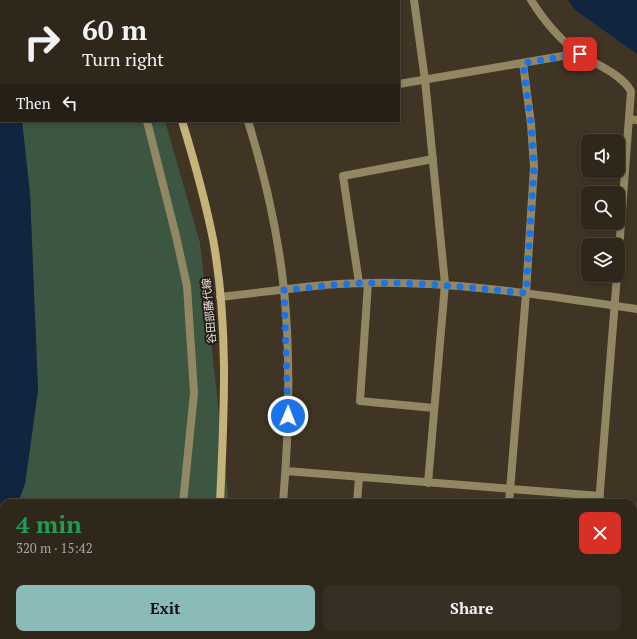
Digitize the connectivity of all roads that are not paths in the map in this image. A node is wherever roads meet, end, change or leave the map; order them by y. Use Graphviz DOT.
graph roads {
  1 [pos="414,0"];
  2 [pos="531,0"];
  3 [pos="580,54"];
  4 [pos="523,63"];
  5 [pos="425,80"];
  6 [pos="400,84"];
  7 [pos="633,120"];
  8 [pos="147,122"];
  9 [pos="182,122"];
  10 [pos="248,122"];
  11 [pos="433,159"];
  12 [pos="621,238"];
  13 [pos="617,282"];
  14 [pos="359,283"];
  15 [pos="368,283"];
  16 [pos="445,284"];
  17 [pos="284,290"];
  18 [pos="526,293"];
  19 [pos="220,297"];
  20 [pos="615,306"];
  21 [pos="637,309"];
  22 [pos="434,408"];
  23 [pos="286,471"];
  24 [pos="359,477"];
  25 [pos="428,482"];
  26 [pos="510,489"];
  27 [pos="183,499"];
  28 [pos="220,499"];
  29 [pos="283,499"];
  30 [pos="356,499"];
  31 [pos="509,499"];
  32 [pos="600,499"];
  1 -- 5 [label="street"];
  2 -- 3 [label="street"];
  3 -- 4 [label="street"];
  3 -- 7 [label="street"];
  4 -- 5 [label="street"];
  4 -- 18 [label="street"];
  5 -- 6 [label="street"];
  5 -- 11 [label="street"];
  7 -- 12 [label="street"];
  8 -- 27 [label="street"];
  9 -- 19 [label="main road, 谷田部藤代線"];
  10 -- 17 [label="street"];
  11 -- 14 [label="street"];
  11 -- 16 [label="street"];
  13 -- 20 [label="street"];
  14 -- 15 [label="street"];
  14 -- 17 [label="street"];
  15 -- 16 [label="street"];
  15 -- 22 [label="street"];
  16 -- 18 [label="street"];
  16 -- 22 [label="street"];
  17 -- 19 [label="street"];
  17 -- 23 [label="street"];
  18 -- 20 [label="street"];
  18 -- 26 [label="street"];
  19 -- 28 [label="main road, 谷田部藤代線"];
  20 -- 21 [label="street"];
  20 -- 32 [label="street"];
  22 -- 25 [label="street"];
  23 -- 24 [label="street"];
  23 -- 29 [label="street"];
  24 -- 25 [label="street"];
  24 -- 30 [label="street"];
  25 -- 26 [label="street"];
  26 -- 31 [label="street"];
  26 -- 32 [label="street"];
}
